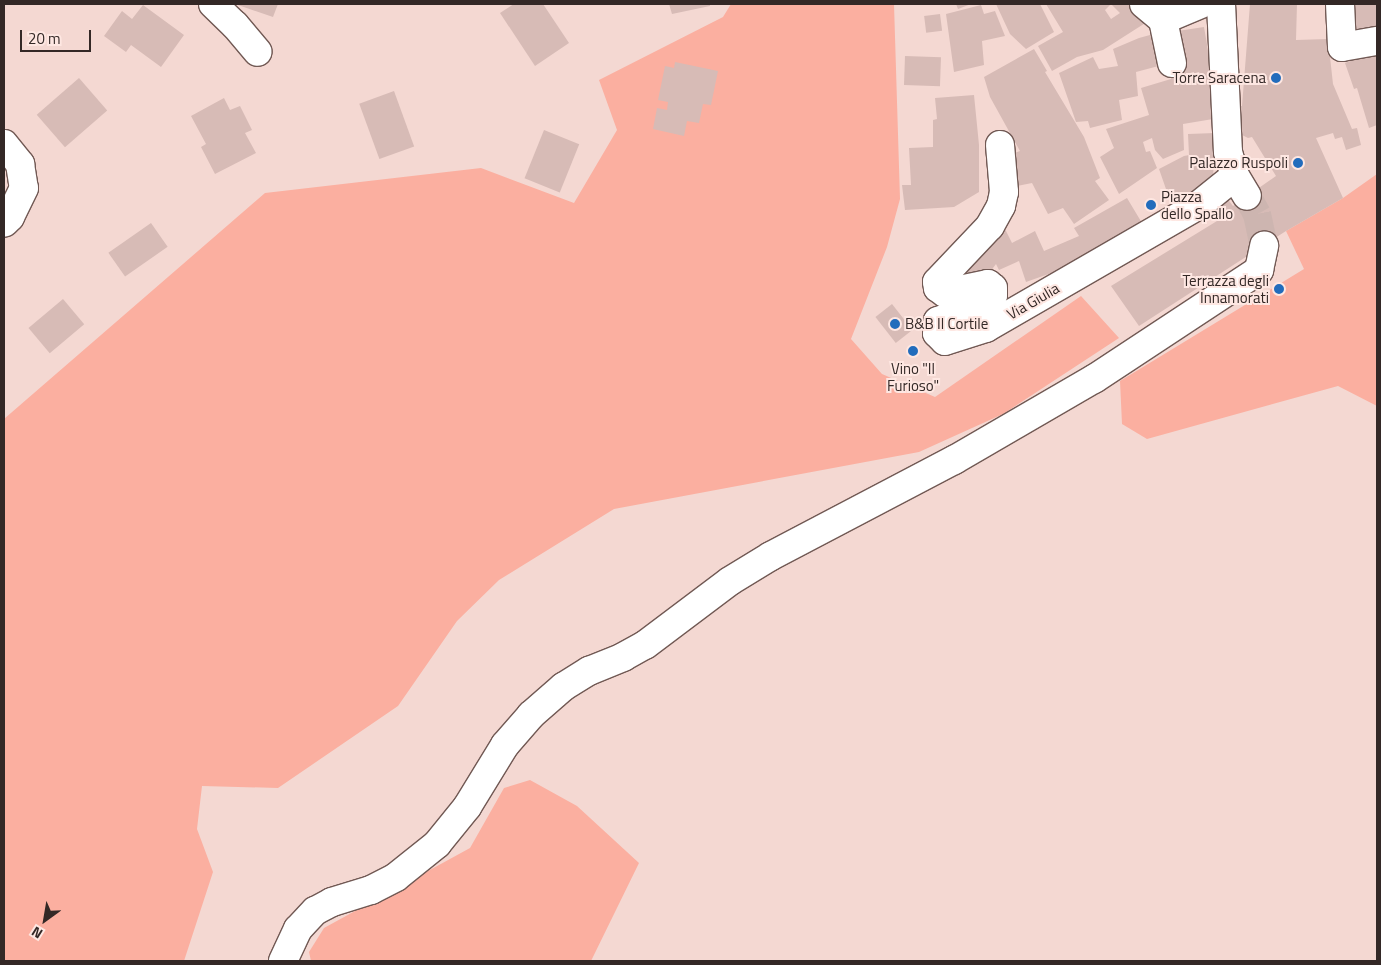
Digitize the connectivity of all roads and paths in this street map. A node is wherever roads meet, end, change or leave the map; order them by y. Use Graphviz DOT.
graph roads {
  1 [pos="213,4"];
  2 [pos="1201,4"];
  3 [pos="1221,4"];
  4 [pos="1340,4"];
  5 [pos="1154,12"];
  6 [pos="1377,41"];
  7 [pos="258,52"];
  8 [pos="1172,63"];
  9 [pos="4,144"];
  10 [pos="1000,145"];
  11 [pos="4,223"];
  12 [pos="1263,250"];
  13 [pos="283,961"];
  1 -- 7 [label="street"];
  2 -- 5 [label="street"];
  3 -- 10 [label="street, Via Giulia"];
  4 -- 6 [label="street"];
  5 -- 8 [label="street"];
  9 -- 11 [label="street"];
  12 -- 13 [label="street"];
}
